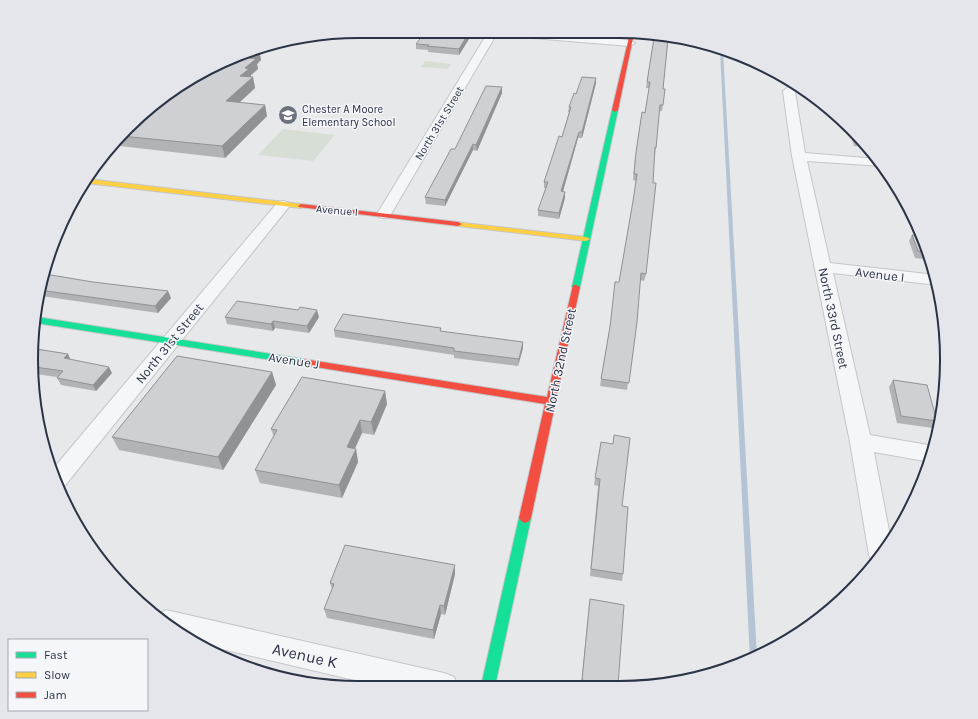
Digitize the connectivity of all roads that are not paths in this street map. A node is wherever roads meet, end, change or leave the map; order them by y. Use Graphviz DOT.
graph roads {
  1 [pos="489,38"];
  2 [pos="568,38"];
  3 [pos="631,39"];
  4 [pos="630,43"];
  5 [pos="792,89"];
  6 [pos="799,156"];
  7 [pos="872,162"];
  8 [pos="92,182"];
  9 [pos="283,205"];
  10 [pos="384,214"];
  11 [pos="586,240"];
  12 [pos="823,267"];
  13 [pos="930,279"];
  14 [pos="41,321"];
  15 [pos="170,341"];
  16 [pos="551,401"];
  17 [pos="861,442"];
  18 [pos="926,453"];
  19 [pos="60,476"];
  20 [pos="880,547"];
  21 [pos="180,626"];
  22 [pos="418,681"];
  23 [pos="489,681"];
  1 -- 10 [label="street, North 31st Street"];
  2 -- 4 [label="street"];
  3 -- 4 [label="street, North 32nd Street"];
  4 -- 11 [label="street, North 32nd Street"];
  5 -- 6 [label="street, North 33rd Street"];
  6 -- 7 [label="street"];
  6 -- 12 [label="street, North 33rd Street"];
  8 -- 9 [label="street, Avenue I"];
  9 -- 10 [label="street, Avenue I"];
  9 -- 15 [label="street, North 31st Street"];
  10 -- 11 [label="street, Avenue I"];
  11 -- 16 [label="street, North 32nd Street"];
  12 -- 13 [label="street, Avenue I"];
  12 -- 17 [label="street, North 33rd Street"];
  14 -- 15 [label="street, Avenue J"];
  15 -- 16 [label="street, Avenue J"];
  15 -- 19 [label="street, North 31st Street"];
  16 -- 23 [label="street, North 32nd Street"];
  17 -- 18 [label="street"];
  17 -- 20 [label="street, North 33rd Street"];
  21 -- 22 [label="street, Avenue K"];
}
